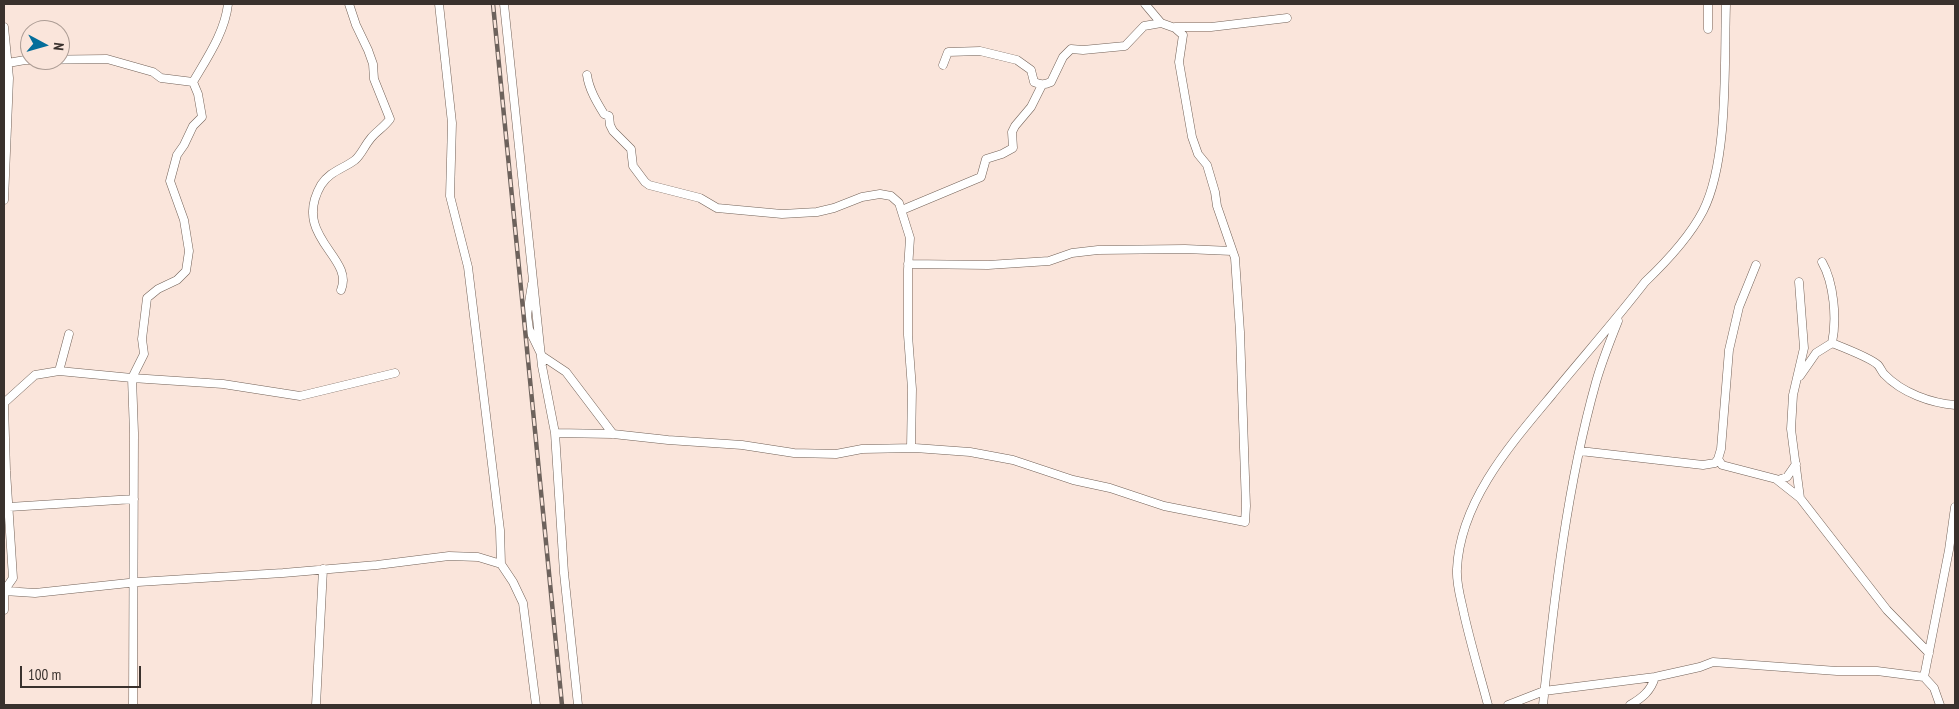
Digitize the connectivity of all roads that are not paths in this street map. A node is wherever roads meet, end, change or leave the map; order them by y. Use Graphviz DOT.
graph roads {
  1 [pos="228,4"];
  2 [pos="350,4"];
  3 [pos="439,4"];
  4 [pos="504,4"];
  5 [pos="1145,4"];
  6 [pos="1708,4"];
  7 [pos="1726,4"];
  8 [pos="1287,18"];
  9 [pos="1161,24"];
  10 [pos="4,27"];
  11 [pos="1170,27"];
  12 [pos="1708,29"];
  13 [pos="8,63"];
  14 [pos="943,65"];
  15 [pos="587,74"];
  16 [pos="193,82"];
  17 [pos="1042,85"];
  18 [pos="4,200"];
  19 [pos="902,210"];
  20 [pos="1232,251"];
  21 [pos="1822,262"];
  22 [pos="908,264"];
  23 [pos="1756,265"];
  24 [pos="1799,282"];
  25 [pos="341,290"];
  26 [pos="1620,315"];
  27 [pos="68,334"];
  28 [pos="1832,343"];
  29 [pos="542,356"];
  30 [pos="59,371"];
  31 [pos="395,373"];
  32 [pos="132,378"];
  33 [pos="1797,379"];
  34 [pos="4,404"];
  35 [pos="1955,405"];
  36 [pos="555,432"];
  37 [pos="613,434"];
  38 [pos="911,448"];
  39 [pos="1580,451"];
  40 [pos="1718,459"];
  41 [pos="1796,463"];
  42 [pos="1778,480"];
  43 [pos="1800,498"];
  44 [pos="134,499"];
  45 [pos="9,507"];
  46 [pos="1955,507"];
  47 [pos="501,564"];
  48 [pos="323,569"];
  49 [pos="133,583"];
  50 [pos="4,591"];
  51 [pos="4,610"];
  52 [pos="1929,653"];
  53 [pos="1655,677"];
  54 [pos="1924,677"];
  55 [pos="1544,691"];
  56 [pos="133,705"];
  57 [pos="316,705"];
  58 [pos="536,705"];
  59 [pos="578,705"];
  60 [pos="1488,705"];
  61 [pos="1510,705"];
  62 [pos="1543,705"];
  63 [pos="1630,705"];
  64 [pos="1940,705"];
  1 -- 16 [label="street"];
  2 -- 25 [label="street"];
  3 -- 47 [label="street"];
  4 -- 29 [label="street"];
  5 -- 9 [label="street"];
  6 -- 12 [label="street"];
  7 -- 26 [label="street"];
  8 -- 11 [label="street"];
  9 -- 11 [label="street"];
  9 -- 17 [label="street"];
  10 -- 13 [label="street"];
  11 -- 20 [label="street"];
  13 -- 16 [label="street"];
  13 -- 18 [label="street"];
  14 -- 17 [label="street"];
  15 -- 19 [label="street"];
  16 -- 32 [label="street"];
  17 -- 19 [label="street"];
  19 -- 22 [label="street"];
  20 -- 22 [label="street"];
  20 -- 38 [label="street"];
  21 -- 28 [label="street"];
  22 -- 38 [label="street"];
  23 -- 40 [label="street"];
  24 -- 33 [label="street"];
  26 -- 39 [label="street"];
  26 -- 60 [label="street"];
  27 -- 30 [label="street"];
  28 -- 33 [label="street"];
  28 -- 35 [label="street"];
  29 -- 36 [label="street"];
  29 -- 37 [label="street"];
  30 -- 32 [label="street"];
  30 -- 34 [label="street"];
  31 -- 32 [label="street"];
  32 -- 44 [label="street"];
  33 -- 41 [label="street"];
  34 -- 45 [label="street"];
  36 -- 37 [label="street"];
  36 -- 59 [label="street"];
  37 -- 38 [label="street"];
  39 -- 40 [label="street"];
  39 -- 55 [label="street"];
  40 -- 42 [label="street"];
  41 -- 42 [label="street"];
  41 -- 43 [label="street"];
  42 -- 43 [label="street"];
  43 -- 52 [label="street"];
  44 -- 45 [label="street"];
  44 -- 49 [label="street"];
  45 -- 50 [label="street"];
  46 -- 52 [label="street"];
  47 -- 48 [label="street"];
  47 -- 58 [label="street"];
  48 -- 49 [label="street"];
  48 -- 57 [label="street"];
  49 -- 50 [label="street"];
  49 -- 56 [label="street"];
  50 -- 51 [label="street"];
  52 -- 54 [label="street"];
  53 -- 54 [label="street"];
  53 -- 55 [label="street"];
  53 -- 63 [label="street"];
  54 -- 64 [label="street"];
  55 -- 61 [label="street"];
  55 -- 62 [label="street"];
}
